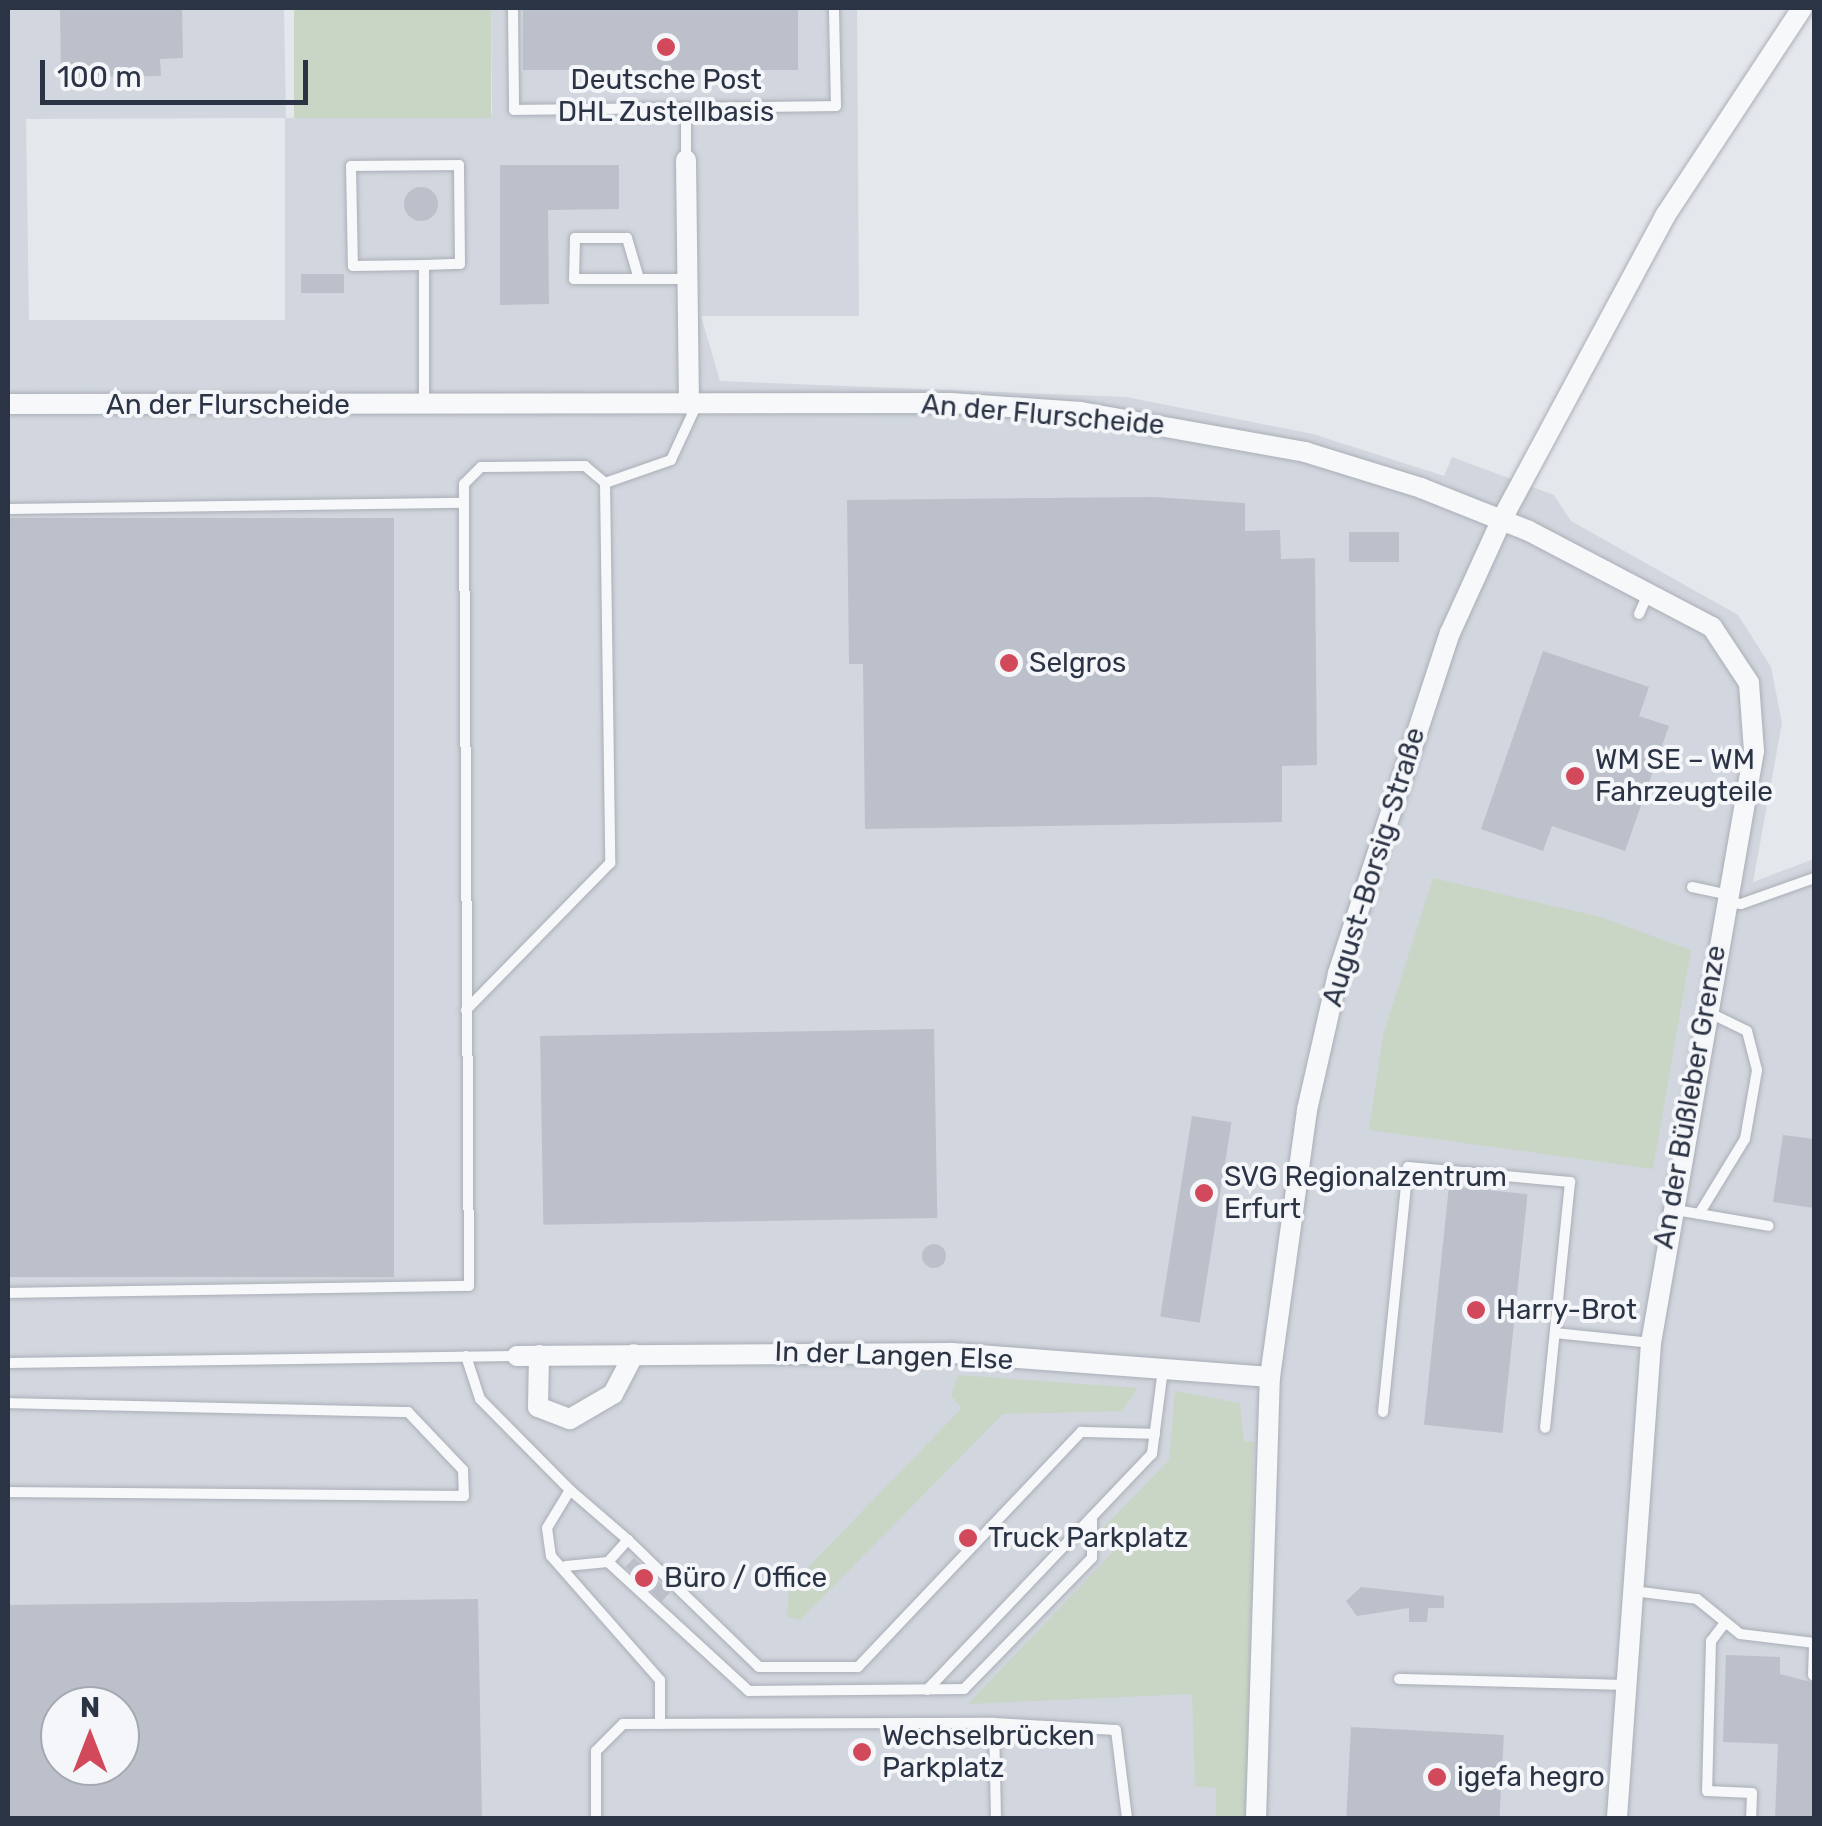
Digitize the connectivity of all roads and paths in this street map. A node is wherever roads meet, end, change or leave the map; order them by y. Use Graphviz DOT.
graph roads {
  1 [pos="513,8"];
  2 [pos="834,8"];
  3 [pos="1802,8"];
  4 [pos="686,108"];
  5 [pos="686,160"];
  6 [pos="424,265"];
  7 [pos="639,279"];
  8 [pos="688,279"];
  9 [pos="8,404"];
  10 [pos="693,404"];
  11 [pos="424,406"];
  12 [pos="605,483"];
  13 [pos="464,503"];
  14 [pos="8,510"];
  15 [pos="1502,519"];
  16 [pos="1650,590"];
  17 [pos="1639,614"];
  18 [pos="1814,878"];
  19 [pos="1692,887"];
  20 [pos="1724,897"];
  21 [pos="466,1010"];
  22 [pos="1702,1011"];
  23 [pos="1670,1209"];
  24 [pos="1699,1214"];
  25 [pos="1769,1226"];
  26 [pos="8,1293"];
  27 [pos="1555,1334"];
  28 [pos="1650,1343"];
  29 [pos="634,1354"];
  30 [pos="538,1355"];
  31 [pos="466,1356"];
  32 [pos="517,1356"];
  33 [pos="8,1362"];
  34 [pos="1163,1369"];
  35 [pos="1270,1376"];
  36 [pos="8,1403"];
  37 [pos="1383,1412"];
  38 [pos="1545,1428"];
  39 [pos="1154,1434"];
  40 [pos="570,1490"];
  41 [pos="8,1492"];
  42 [pos="1092,1517"];
  43 [pos="628,1540"];
  44 [pos="608,1562"];
  45 [pos="566,1566"];
  46 [pos="1628,1590"];
  47 [pos="1724,1624"];
  48 [pos="1814,1643"];
  49 [pos="1813,1674"];
  50 [pos="1399,1679"];
  51 [pos="1621,1685"];
  52 [pos="927,1690"];
  53 [pos="994,1723"];
  54 [pos="660,1724"];
  55 [pos="596,1818"];
  56 [pos="996,1818"];
  57 [pos="1127,1818"];
  58 [pos="1256,1818"];
  59 [pos="1616,1818"];
  60 [pos="1751,1818"];
  1 -- 4 [label="lane"];
  2 -- 4 [label="lane"];
  3 -- 15 [label="street, August-Borsig-Straße"];
  4 -- 5 [label="lane"];
  5 -- 8 [label="street"];
  6 -- 6 [label="lane"];
  6 -- 11 [label="lane"];
  7 -- 7 [label="lane"];
  7 -- 8 [label="lane"];
  8 -- 10 [label="street"];
  9 -- 11 [label="street, An der Flurscheide"];
  10 -- 11 [label="street, An der Flurscheide"];
  10 -- 12 [label="lane"];
  10 -- 15 [label="street, An der Flurscheide"];
  12 -- 13 [label="lane"];
  12 -- 21 [label="lane"];
  13 -- 14 [label="lane"];
  13 -- 21 [label="lane"];
  15 -- 16 [label="street, An der Büßleber Grenze"];
  15 -- 35 [label="street, August-Borsig-Straße"];
  16 -- 17 [label="lane"];
  16 -- 20 [label="street, An der Büßleber Grenze"];
  18 -- 20 [label="lane"];
  19 -- 20 [label="lane"];
  20 -- 22 [label="street, An der Büßleber Grenze"];
  21 -- 26 [label="lane"];
  22 -- 23 [label="street, An der Büßleber Grenze"];
  22 -- 24 [label="lane"];
  23 -- 24 [label="lane"];
  23 -- 28 [label="street, An der Büßleber Grenze"];
  24 -- 25 [label="lane"];
  27 -- 28 [label="lane"];
  27 -- 37 [label="lane"];
  27 -- 38 [label="lane"];
  28 -- 46 [label="street, An der Büßleber Grenze"];
  29 -- 30 [label="street, In der Langen Else"];
  29 -- 30 [label="street"];
  29 -- 34 [label="street, In der Langen Else"];
  30 -- 32 [label="street, In der Langen Else"];
  31 -- 32 [label="lane"];
  31 -- 33 [label="lane"];
  31 -- 40 [label="lane"];
  34 -- 35 [label="street, In der Langen Else"];
  34 -- 39 [label="lane"];
  35 -- 58 [label="street, August-Borsig-Straße"];
  36 -- 41 [label="lane"];
  39 -- 42 [label="lane"];
  39 -- 43 [label="lane"];
  40 -- 43 [label="lane"];
  40 -- 45 [label="lane"];
  42 -- 52 [label="lane"];
  42 -- 52 [label="lane"];
  43 -- 44 [label="lane"];
  44 -- 45 [label="lane"];
  44 -- 52 [label="lane"];
  45 -- 54 [label="lane"];
  46 -- 47 [label="lane"];
  46 -- 51 [label="street, An der Büßleber Grenze"];
  47 -- 48 [label="lane"];
  47 -- 60 [label="lane"];
  48 -- 49 [label="lane"];
  50 -- 51 [label="lane"];
  51 -- 59 [label="street, An der Büßleber Grenze"];
  53 -- 54 [label="lane"];
  53 -- 56 [label="lane"];
  53 -- 57 [label="lane"];
  54 -- 55 [label="lane"];
}
